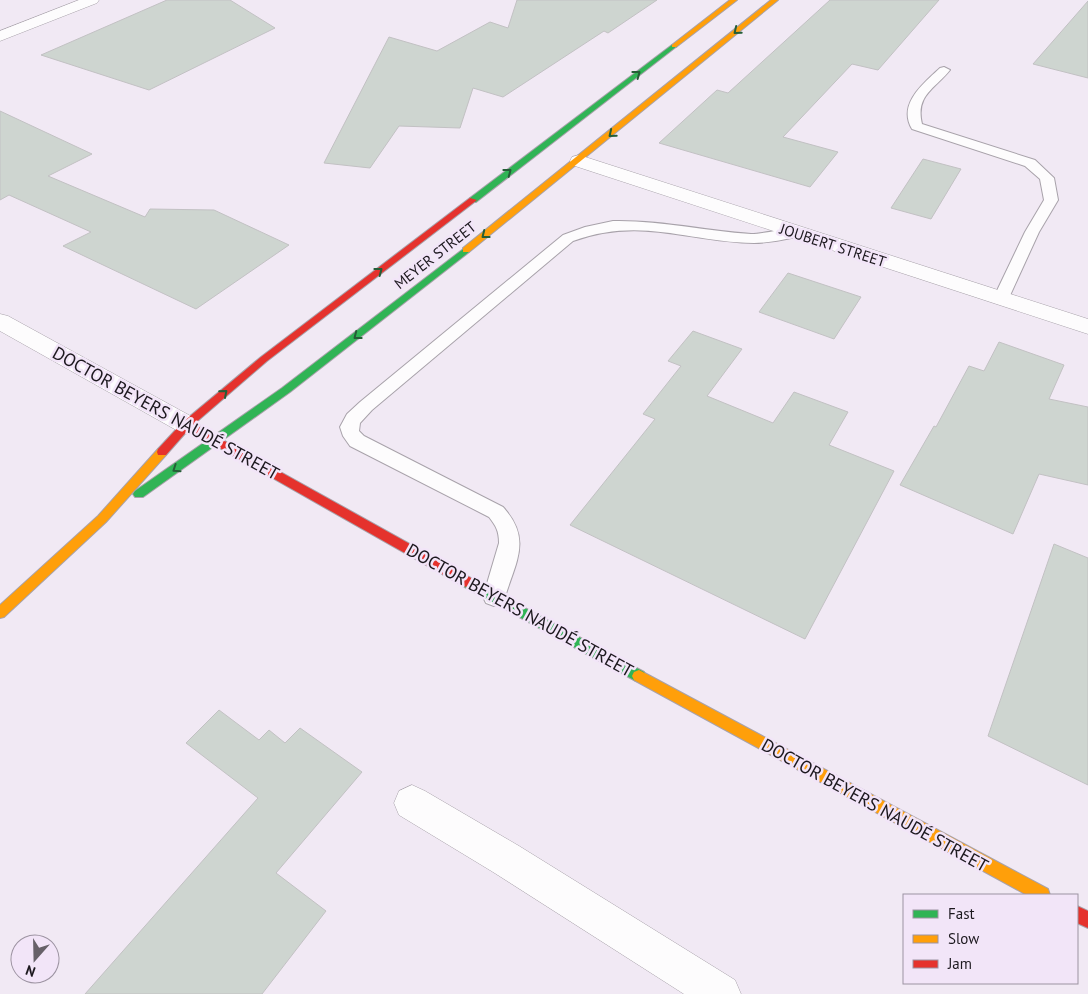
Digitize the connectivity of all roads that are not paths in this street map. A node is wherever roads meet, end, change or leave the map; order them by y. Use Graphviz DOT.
graph roads {
  1 [pos="92,0"];
  2 [pos="734,0"];
  3 [pos="775,0"];
  4 [pos="0,36"];
  5 [pos="944,70"];
  6 [pos="579,161"];
  7 [pos="796,233"];
  8 [pos="1001,299"];
  9 [pos="0,321"];
  10 [pos="1088,327"];
  11 [pos="187,425"];
  12 [pos="217,442"];
  13 [pos="102,519"];
  14 [pos="494,597"];
  15 [pos="0,613"];
  16 [pos="412,803"];
  17 [pos="1040,894"];
  18 [pos="721,994"];
  1 -- 4 [label="street"];
  11 -- 2 [label="main road, MEYER STREET, one-way"];
  3 -- 6 [label="main road, MEYER STREET, one-way"];
  5 -- 8 [label="lane"];
  6 -- 7 [label="street, JOUBERT STREET"];
  6 -- 12 [label="main road, MEYER STREET, one-way"];
  7 -- 8 [label="street, JOUBERT STREET"];
  7 -- 14 [label="lane"];
  8 -- 10 [label="street, JOUBERT STREET"];
  9 -- 11 [label="street, DOCTOR BEYERS NAUDÉ STREET"];
  11 -- 12 [label="main road, DOCTOR BEYERS NAUDÉ STREET"];
  11 -- 13 [label="main road, MEYER STREET"];
  12 -- 13 [label="main road, MEYER STREET, one-way"];
  12 -- 14 [label="main road, DOCTOR BEYERS NAUDÉ STREET"];
  13 -- 15 [label="main road, MEYER STREET"];
  14 -- 17 [label="main road, DOCTOR BEYERS NAUDÉ STREET"];
  16 -- 18 [label="street"];
}
